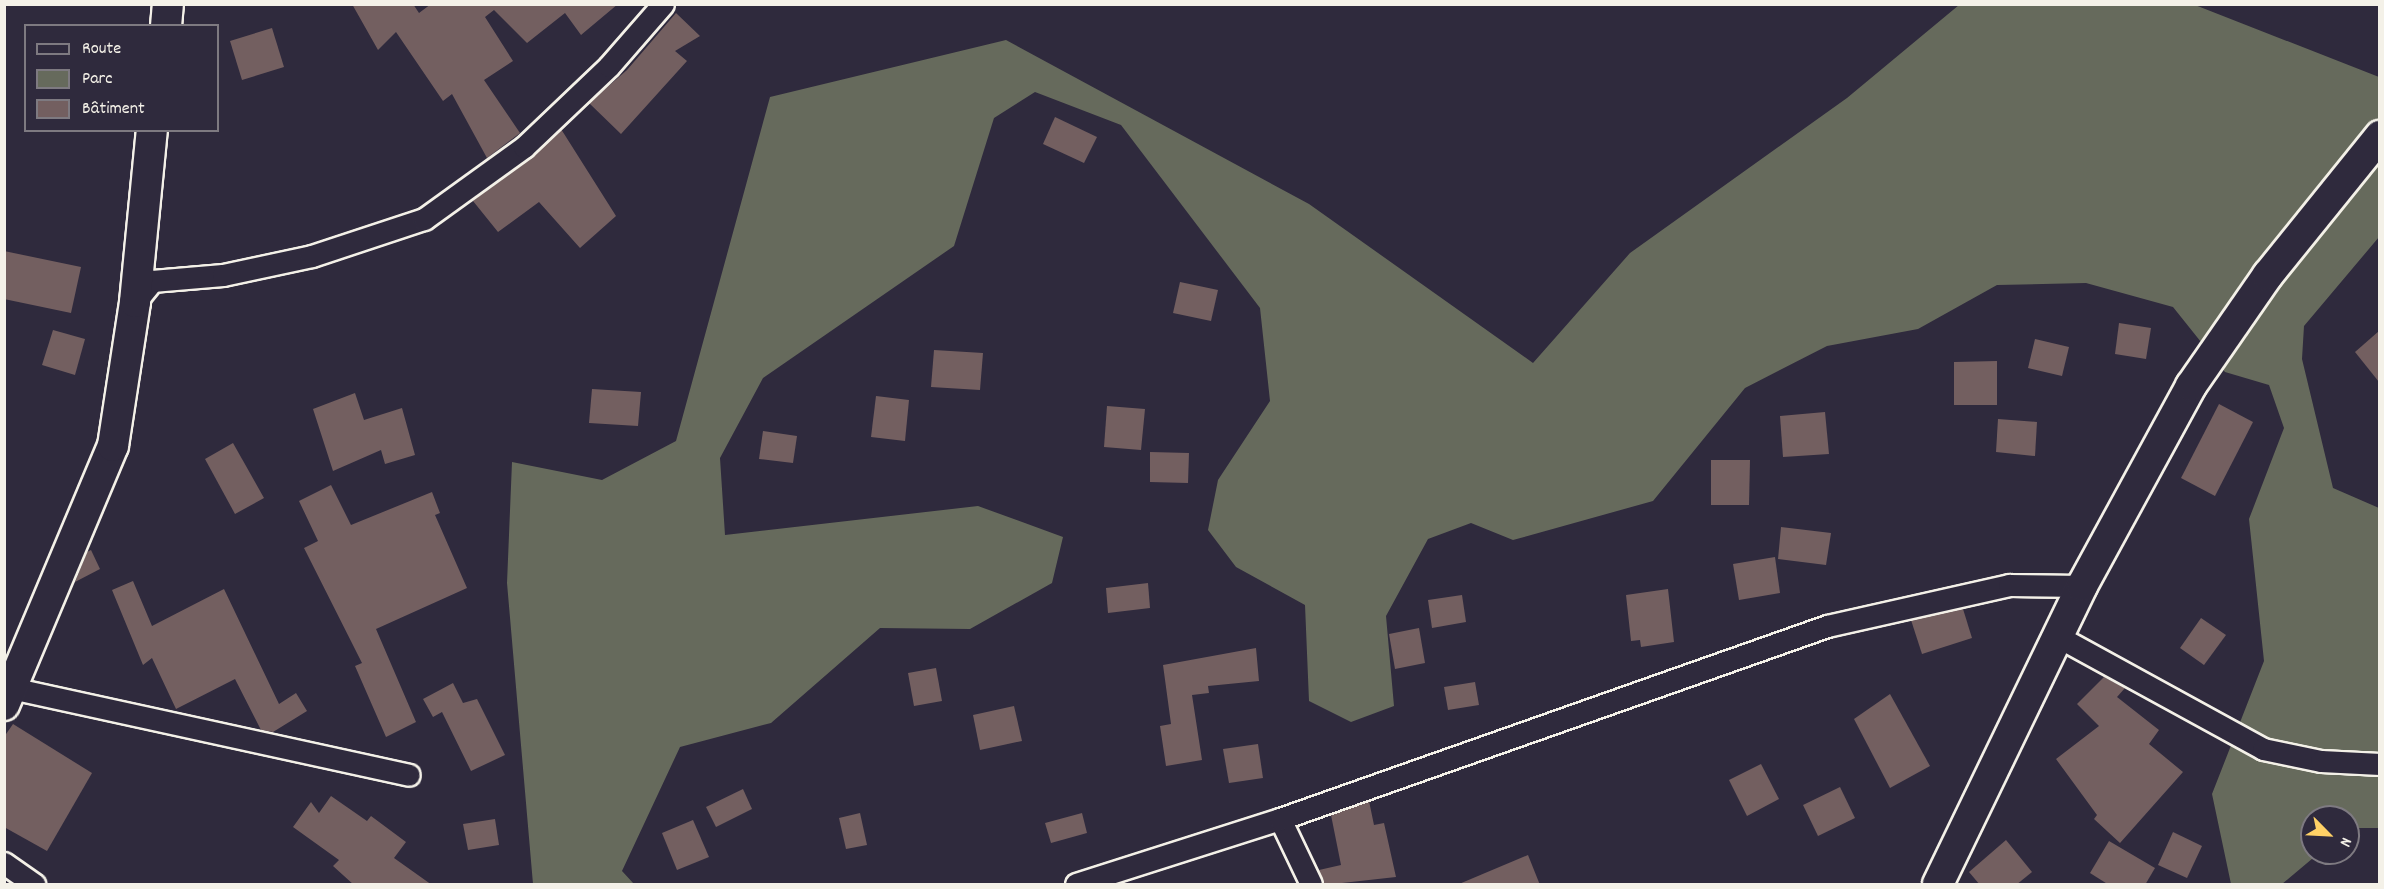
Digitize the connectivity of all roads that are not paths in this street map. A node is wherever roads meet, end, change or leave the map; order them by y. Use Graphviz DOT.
graph roads {
  1 [pos="168,4"];
  2 [pos="663,4"];
  3 [pos="166,24"];
  4 [pos="153,132"];
  5 [pos="2379,136"];
  6 [pos="135,302"];
  7 [pos="2082,586"];
  8 [pos="2057,636"];
  9 [pos="10,679"];
  10 [pos="2379,764"];
  11 [pos="409,775"];
  12 [pos="1280,819"];
  13 [pos="4,863"];
  14 [pos="34,885"];
  15 [pos="1076,885"];
  16 [pos="1311,885"];
  17 [pos="1938,885"];
  1 -- 3 [label="street"];
  2 -- 6 [label="street"];
  4 -- 6 [label="street"];
  5 -- 7 [label="street"];
  6 -- 9 [label="street"];
  7 -- 8 [label="street"];
  7 -- 12 [label="street"];
  8 -- 10 [label="street"];
  8 -- 17 [label="street"];
  9 -- 11 [label="street"];
  12 -- 15 [label="street"];
  12 -- 16 [label="street"];
  13 -- 14 [label="street"];
}
